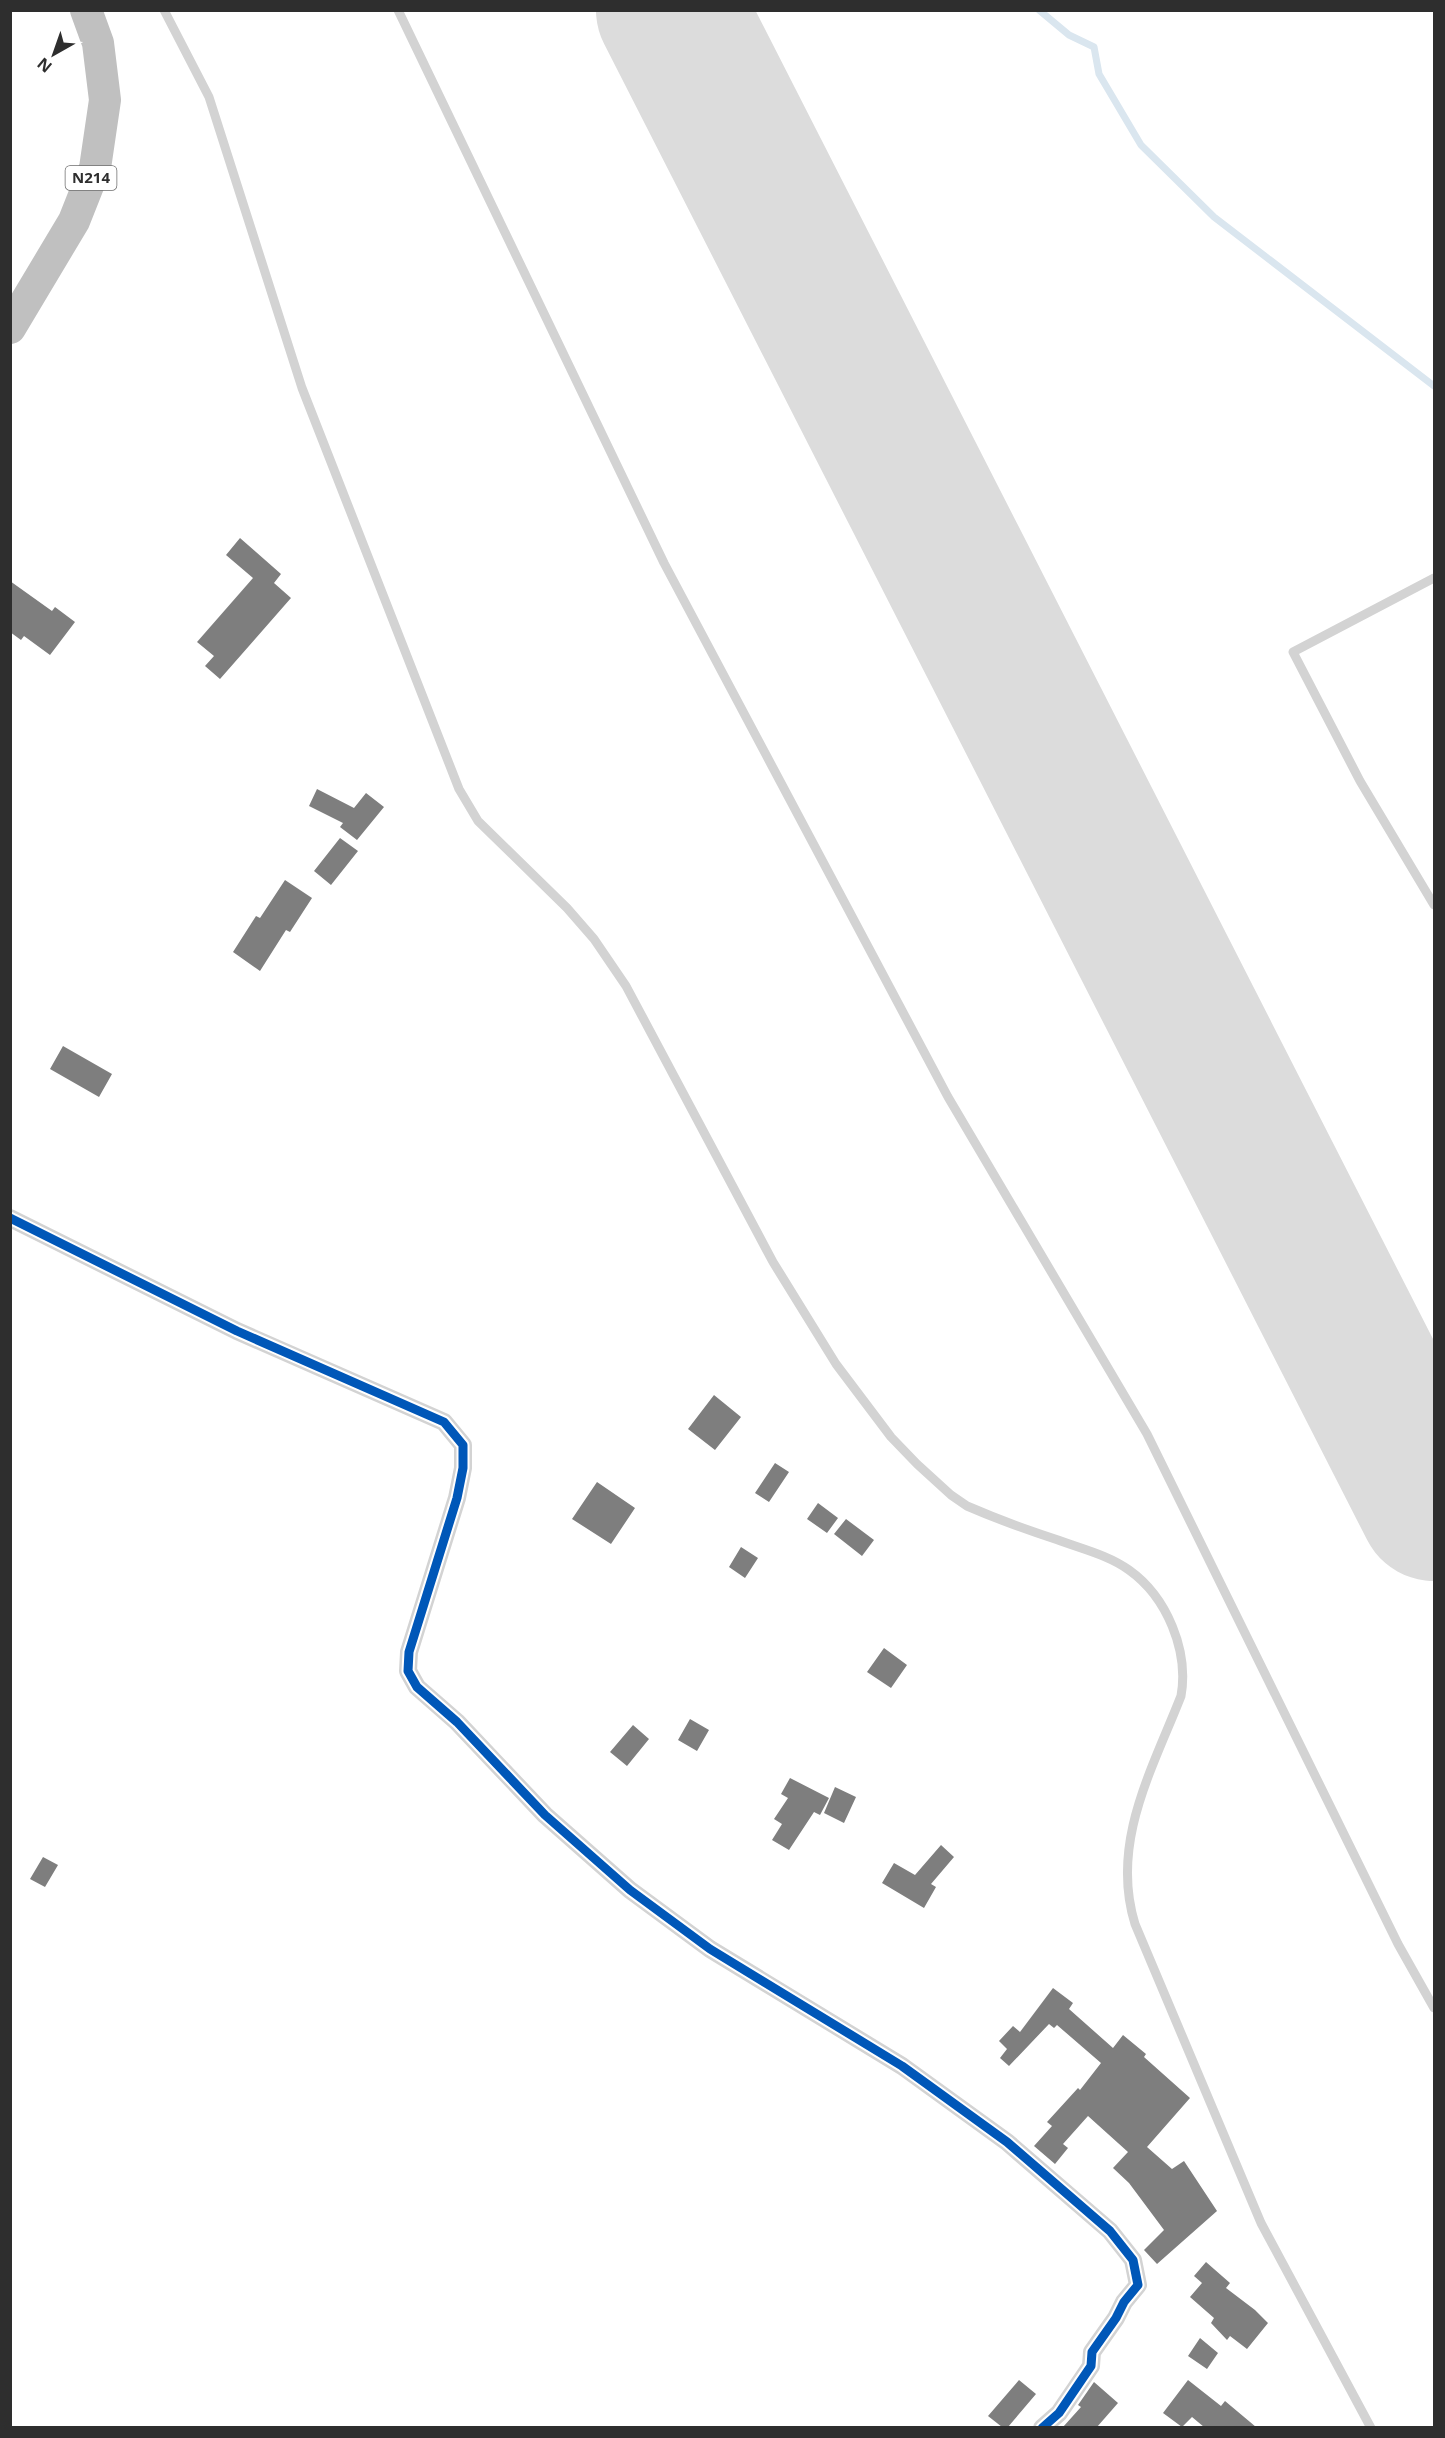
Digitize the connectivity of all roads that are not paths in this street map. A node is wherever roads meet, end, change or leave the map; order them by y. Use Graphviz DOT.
graph roads {
  1 [pos="86,10"];
  2 [pos="164,10"];
  3 [pos="398,10"];
  4 [pos="10,328"];
  5 [pos="1434,578"];
  6 [pos="1434,905"];
  7 [pos="10,1218"];
  8 [pos="1434,2008"];
  9 [pos="1042,2427"];
  10 [pos="1371,2427"];
  1 -- 4 [label="highway, N214"];
  2 -- 10 [label="lane"];
  3 -- 8 [label="lane"];
  5 -- 6 [label="lane"];
  7 -- 9 [label="street"];
}
